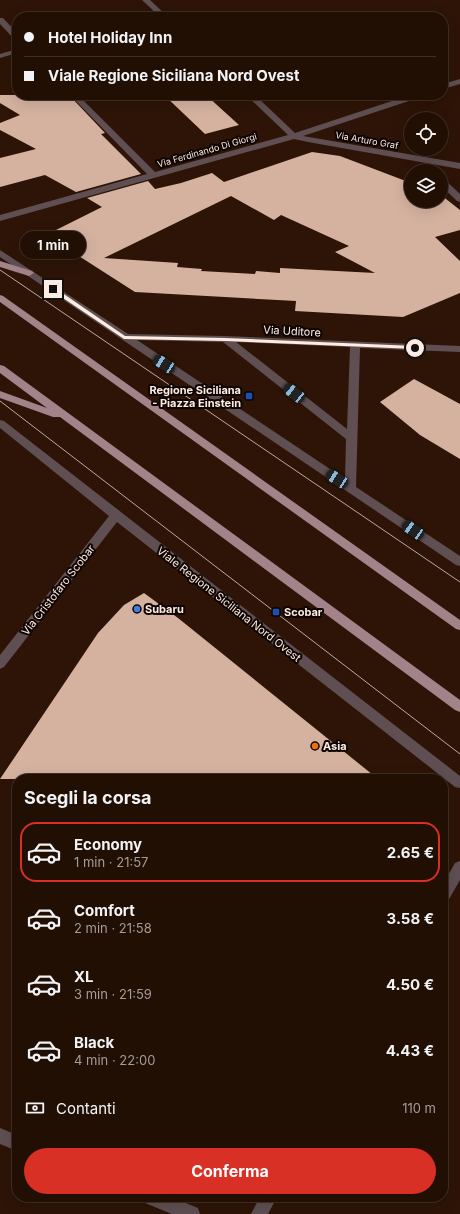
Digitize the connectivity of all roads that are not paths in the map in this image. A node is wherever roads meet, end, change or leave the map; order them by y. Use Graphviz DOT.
graph roads {
  1 [pos="146,0"];
  2 [pos="159,12"];
  3 [pos="0,20"];
  4 [pos="12,32"];
  5 [pos="12,53"];
  6 [pos="0,56"];
  7 [pos="460,81"];
  8 [pos="448,85"];
  9 [pos="79,100"];
  10 [pos="255,100"];
  11 [pos="403,100"];
  12 [pos="294,136"];
  13 [pos="419,160"];
  14 [pos="423,164"];
  15 [pos="460,166"];
  16 [pos="154,176"];
  17 [pos="448,188"];
  18 [pos="460,199"];
  19 [pos="0,218"];
  20 [pos="0,253"];
  21 [pos="0,264"];
  22 [pos="29,273"];
  23 [pos="0,298"];
  24 [pos="124,337"];
  25 [pos="225,339"];
  26 [pos="355,346"];
  27 [pos="460,349"];
  28 [pos="0,368"];
  29 [pos="0,394"];
  30 [pos="71,420"];
  31 [pos="0,424"];
  32 [pos="352,438"];
  33 [pos="350,487"];
  34 [pos="116,516"];
  35 [pos="460,562"];
  36 [pos="460,626"];
  37 [pos="0,664"];
  38 [pos="460,708"];
  39 [pos="460,783"];
  40 [pos="460,867"];
  41 [pos="448,887"];
  42 [pos="0,1136"];
  43 [pos="12,1140"];
  44 [pos="162,1202"];
  45 [pos="266,1202"];
  46 [pos="192,1214"];
  47 [pos="259,1214"];
  1 -- 2 [label="street"];
  3 -- 4 [label="street"];
  5 -- 6 [label="street"];
  7 -- 8 [label="street"];
  9 -- 16 [label="street"];
  10 -- 12 [label="street"];
  11 -- 12 [label="street, Via Ferdinando Di Giorgi"];
  12 -- 13 [label="street, Via Arturo Graf"];
  12 -- 16 [label="street, Via Ferdinando Di Giorgi"];
  13 -- 14 [label="street"];
  13 -- 15 [label="street, Via Arturo Graf"];
  16 -- 19 [label="street, Via Ferdinando Di Giorgi"];
  17 -- 18 [label="street"];
  20 -- 22 [label="street"];
  21 -- 22 [label="main road"];
  22 -- 24 [label="street"];
  23 -- 36 [label="main road"];
  24 -- 25 [label="street, Via Uditore"];
  24 -- 33 [label="street"];
  25 -- 26 [label="street, Via Uditore"];
  25 -- 32 [label="street"];
  26 -- 27 [label="street, Via Uditore"];
  26 -- 32 [label="street"];
  28 -- 30 [label="main road"];
  29 -- 30 [label="main road"];
  30 -- 38 [label="main road"];
  31 -- 34 [label="street, Viale Regione Siciliana Nord Ovest"];
  32 -- 33 [label="street"];
  33 -- 35 [label="street"];
  34 -- 37 [label="street, Via Cristofaro Scobar"];
  34 -- 39 [label="street, Viale Regione Siciliana Nord Ovest"];
  40 -- 41 [label="street"];
  42 -- 43 [label="street"];
  44 -- 46 [label="street"];
  45 -- 47 [label="street"];
}
